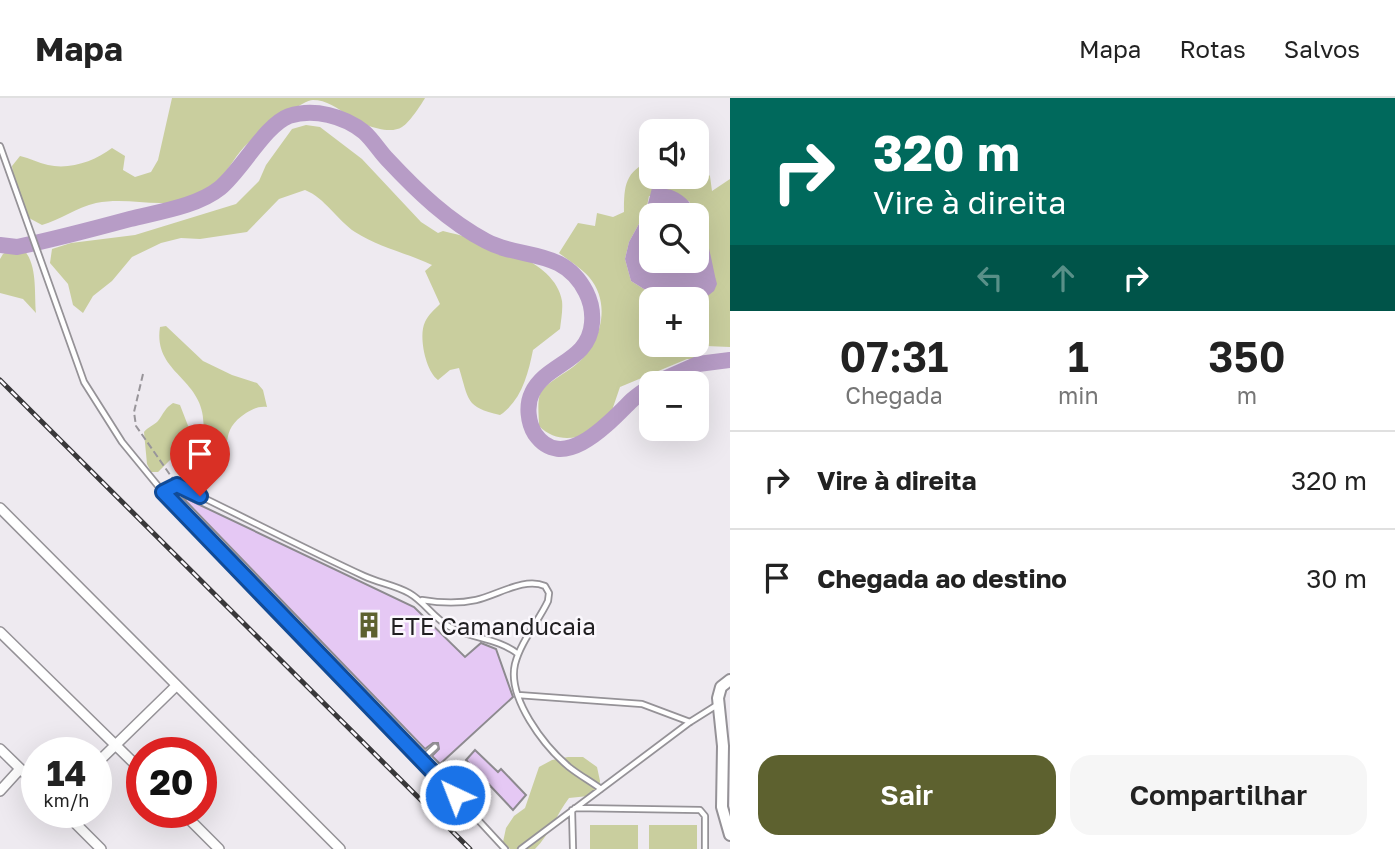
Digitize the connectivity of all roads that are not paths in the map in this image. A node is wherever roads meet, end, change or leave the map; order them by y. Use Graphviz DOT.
graph roads {
  1 [pos="0,146"];
  2 [pos="163,492"];
  3 [pos="0,508"];
  4 [pos="421,600"];
  5 [pos="0,632"];
  6 [pos="518,654"];
  7 [pos="730,680"];
  8 [pos="176,686"];
  9 [pos="517,695"];
  10 [pos="718,704"];
  11 [pos="690,722"];
  12 [pos="116,745"];
  13 [pos="435,747"];
  14 [pos="0,749"];
  15 [pos="112,749"];
  16 [pos="126,755"];
  17 [pos="422,759"];
  18 [pos="20,769"];
  19 [pos="601,789"];
  20 [pos="0,791"];
  21 [pos="574,809"];
  22 [pos="80,828"];
  23 [pos="198,828"];
  24 [pos="730,835"];
  25 [pos="101,849"];
  26 [pos="219,849"];
  27 [pos="340,849"];
  28 [pos="505,849"];
  29 [pos="521,849"];
  30 [pos="573,849"];
  31 [pos="705,849"];
  1 -- 2 [label="lane"];
  2 -- 4 [label="lane"];
  2 -- 17 [label="lane"];
  3 -- 8 [label="street"];
  4 -- 6 [label="lane"];
  4 -- 6 [label="lane"];
  5 -- 12 [label="street"];
  6 -- 9 [label="lane"];
  7 -- 10 [label="street"];
  8 -- 12 [label="street"];
  8 -- 27 [label="street"];
  9 -- 11 [label="lane"];
  9 -- 19 [label="lane"];
  10 -- 11 [label="lane"];
  10 -- 24 [label="street"];
  11 -- 19 [label="lane"];
  12 -- 15 [label="street"];
  12 -- 16 [label="street"];
  13 -- 17 [label="lane"];
  14 -- 18 [label="street"];
  17 -- 28 [label="lane"];
  18 -- 20 [label="street"];
  19 -- 21 [label="lane"];
  21 -- 29 [label="lane"];
  21 -- 30 [label="lane"];
  21 -- 31 [label="lane"];
  22 -- 25 [label="street"];
  23 -- 26 [label="street"];
}
